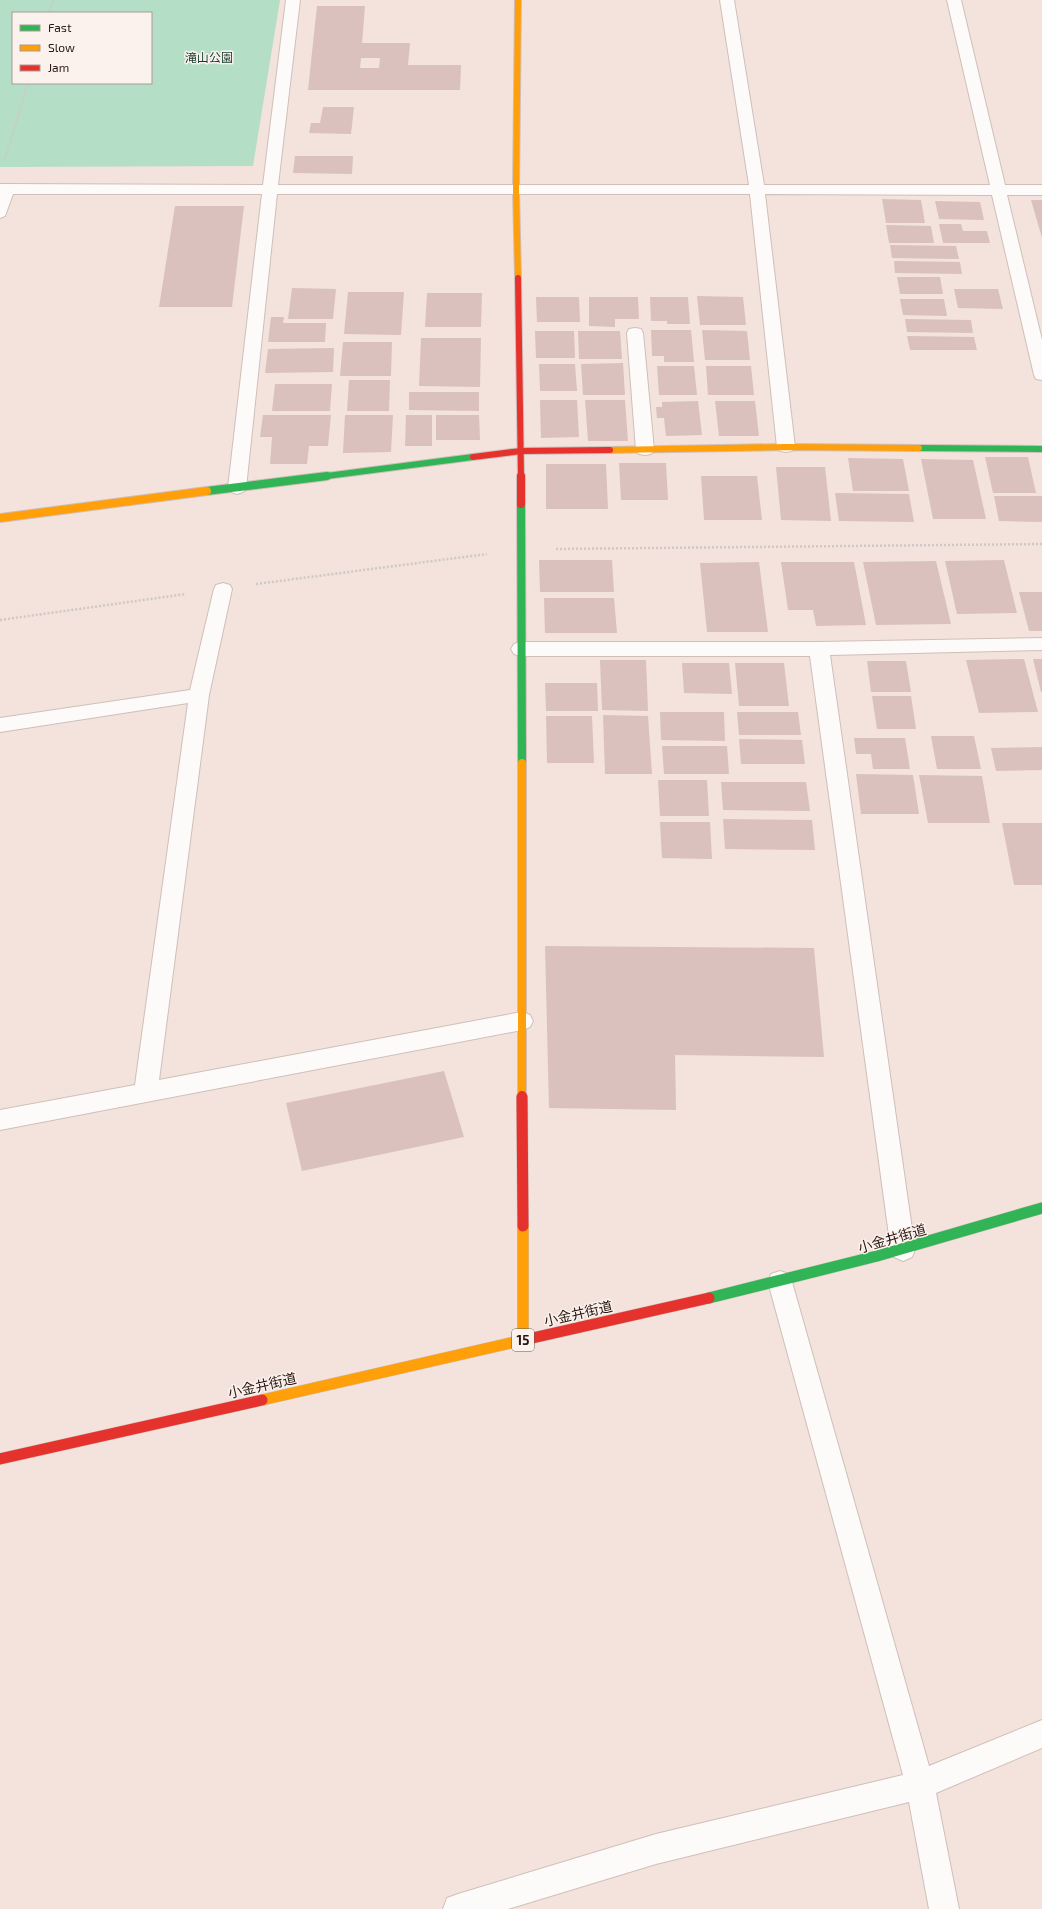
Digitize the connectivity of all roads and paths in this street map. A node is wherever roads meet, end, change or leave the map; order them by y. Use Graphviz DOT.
graph roads {
  1 [pos="53,0"];
  2 [pos="293,0"];
  3 [pos="518,0"];
  4 [pos="727,0"];
  5 [pos="954,0"];
  6 [pos="49,12"];
  7 [pos="28,84"];
  8 [pos="4,161"];
  9 [pos="4,189"];
  10 [pos="270,189"];
  11 [pos="516,190"];
  12 [pos="757,190"];
  13 [pos="998,190"];
  14 [pos="1042,190"];
  15 [pos="0,213"];
  16 [pos="635,333"];
  17 [pos="1042,375"];
  18 [pos="786,447"];
  19 [pos="1042,449"];
  20 [pos="645,450"];
  21 [pos="521,451"];
  22 [pos="237,488"];
  23 [pos="0,518"];
  24 [pos="223,589"];
  25 [pos="1042,644"];
  26 [pos="522,649"];
  27 [pos="819,649"];
  28 [pos="199,695"];
  29 [pos="0,725"];
  30 [pos="522,1021"];
  31 [pos="146,1092"];
  32 [pos="0,1120"];
  33 [pos="1042,1208"];
  34 [pos="903,1250"];
  35 [pos="780,1282"];
  36 [pos="523,1340"];
  37 [pos="0,1459"];
  38 [pos="1042,1734"];
  39 [pos="920,1784"];
  40 [pos="458,1909"];
  41 [pos="944,1909"];
  1 -- 6 [label="path"];
  2 -- 10 [label="street"];
  3 -- 11 [label="street"];
  4 -- 12 [label="street"];
  5 -- 13 [label="street"];
  7 -- 8 [label="path"];
  9 -- 10 [label="street"];
  9 -- 15 [label="street"];
  10 -- 11 [label="street"];
  10 -- 22 [label="street"];
  11 -- 12 [label="street"];
  11 -- 21 [label="street"];
  12 -- 13 [label="street"];
  12 -- 18 [label="street"];
  13 -- 14 [label="street"];
  13 -- 17 [label="street"];
  16 -- 20 [label="street"];
  18 -- 19 [label="street"];
  18 -- 20 [label="street"];
  20 -- 21 [label="street"];
  21 -- 22 [label="street"];
  21 -- 26 [label="street"];
  22 -- 23 [label="street"];
  24 -- 28 [label="street"];
  25 -- 27 [label="street"];
  26 -- 27 [label="street"];
  26 -- 30 [label="street"];
  27 -- 34 [label="street"];
  28 -- 29 [label="street"];
  28 -- 31 [label="street"];
  30 -- 31 [label="street"];
  30 -- 36 [label="street"];
  31 -- 32 [label="street"];
  33 -- 34 [label="street, 小金井街道 / 15"];
  34 -- 35 [label="street, 小金井街道 / 15"];
  35 -- 36 [label="street, 小金井街道 / 15"];
  35 -- 39 [label="street"];
  36 -- 37 [label="street, 小金井街道 / 15"];
  38 -- 39 [label="street"];
  39 -- 40 [label="street"];
  39 -- 41 [label="street"];
}
